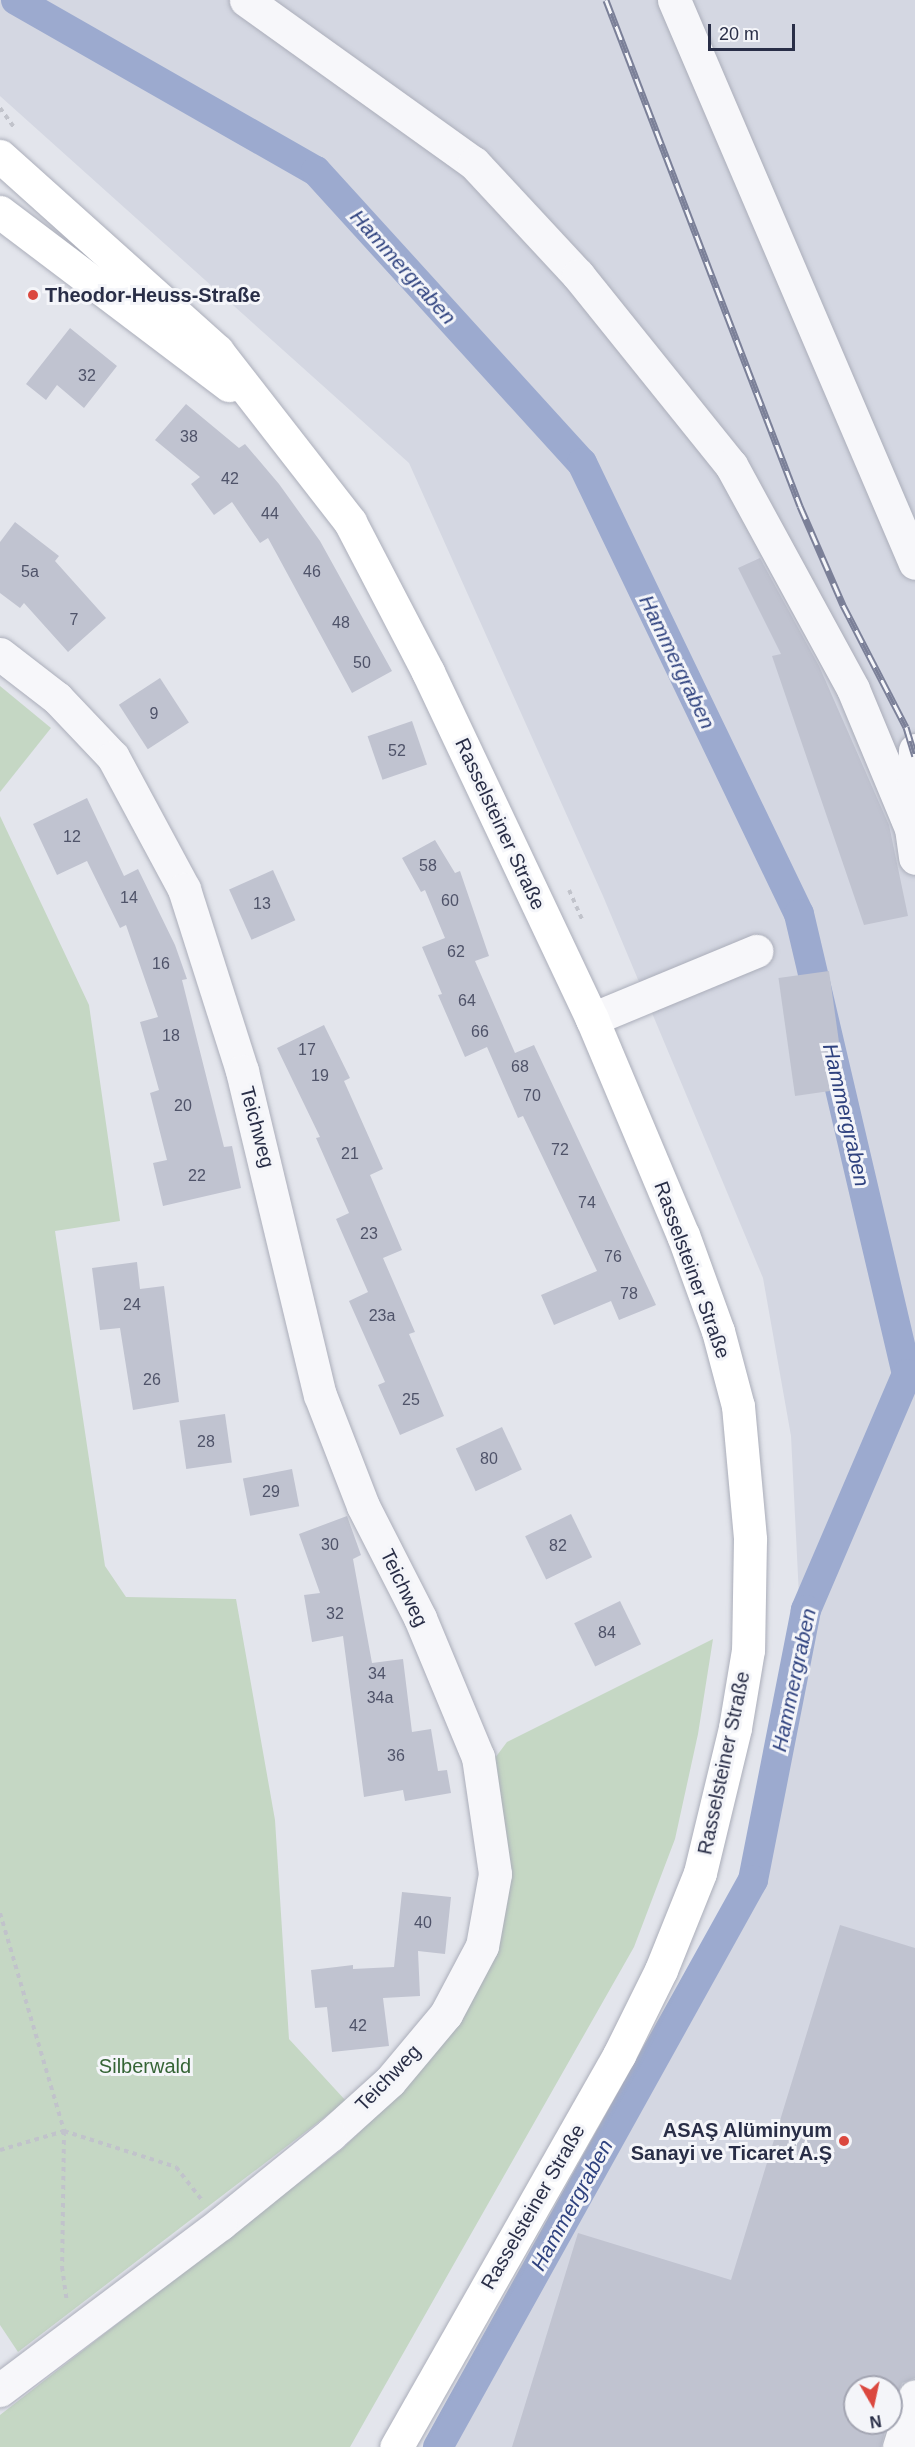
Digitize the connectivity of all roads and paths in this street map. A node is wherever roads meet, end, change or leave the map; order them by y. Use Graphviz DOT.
graph roads {
  1 [pos="246,0"];
  2 [pos="674,0"];
  3 [pos="0,156"];
  4 [pos="0,212"];
  5 [pos="253,402"];
  6 [pos="915,562"];
  7 [pos="0,654"];
  8 [pos="915,750"];
  9 [pos="913,843"];
  10 [pos="756,951"];
  11 [pos="592,1019"];
  12 [pos="0,1913"];
  13 [pos="64,2131"];
  14 [pos="0,2150"];
  15 [pos="220,2224"];
  16 [pos="72,2335"];
  17 [pos="0,2390"];
  18 [pos="915,2396"];
  19 [pos="396,2447"];
  20 [pos="900,2447"];
  1 -- 9 [label="street"];
  2 -- 6 [label="street"];
  3 -- 5 [label="main road, Rasselsteiner Straße"];
  4 -- 5 [label="main road, Rasselsteiner Straße"];
  5 -- 11 [label="main road, Rasselsteiner Straße"];
  7 -- 15 [label="street, Teichweg"];
  8 -- 9 [label="street"];
  10 -- 11 [label="street"];
  11 -- 19 [label="main road, Rasselsteiner Straße"];
  12 -- 13 [label="path"];
  13 -- 14 [label="path"];
  13 -- 15 [label="path"];
  13 -- 16 [label="path"];
  15 -- 16 [label="street, Teichweg"];
  16 -- 17 [label="street, Teichweg"];
  18 -- 20 [label="street"];
}
